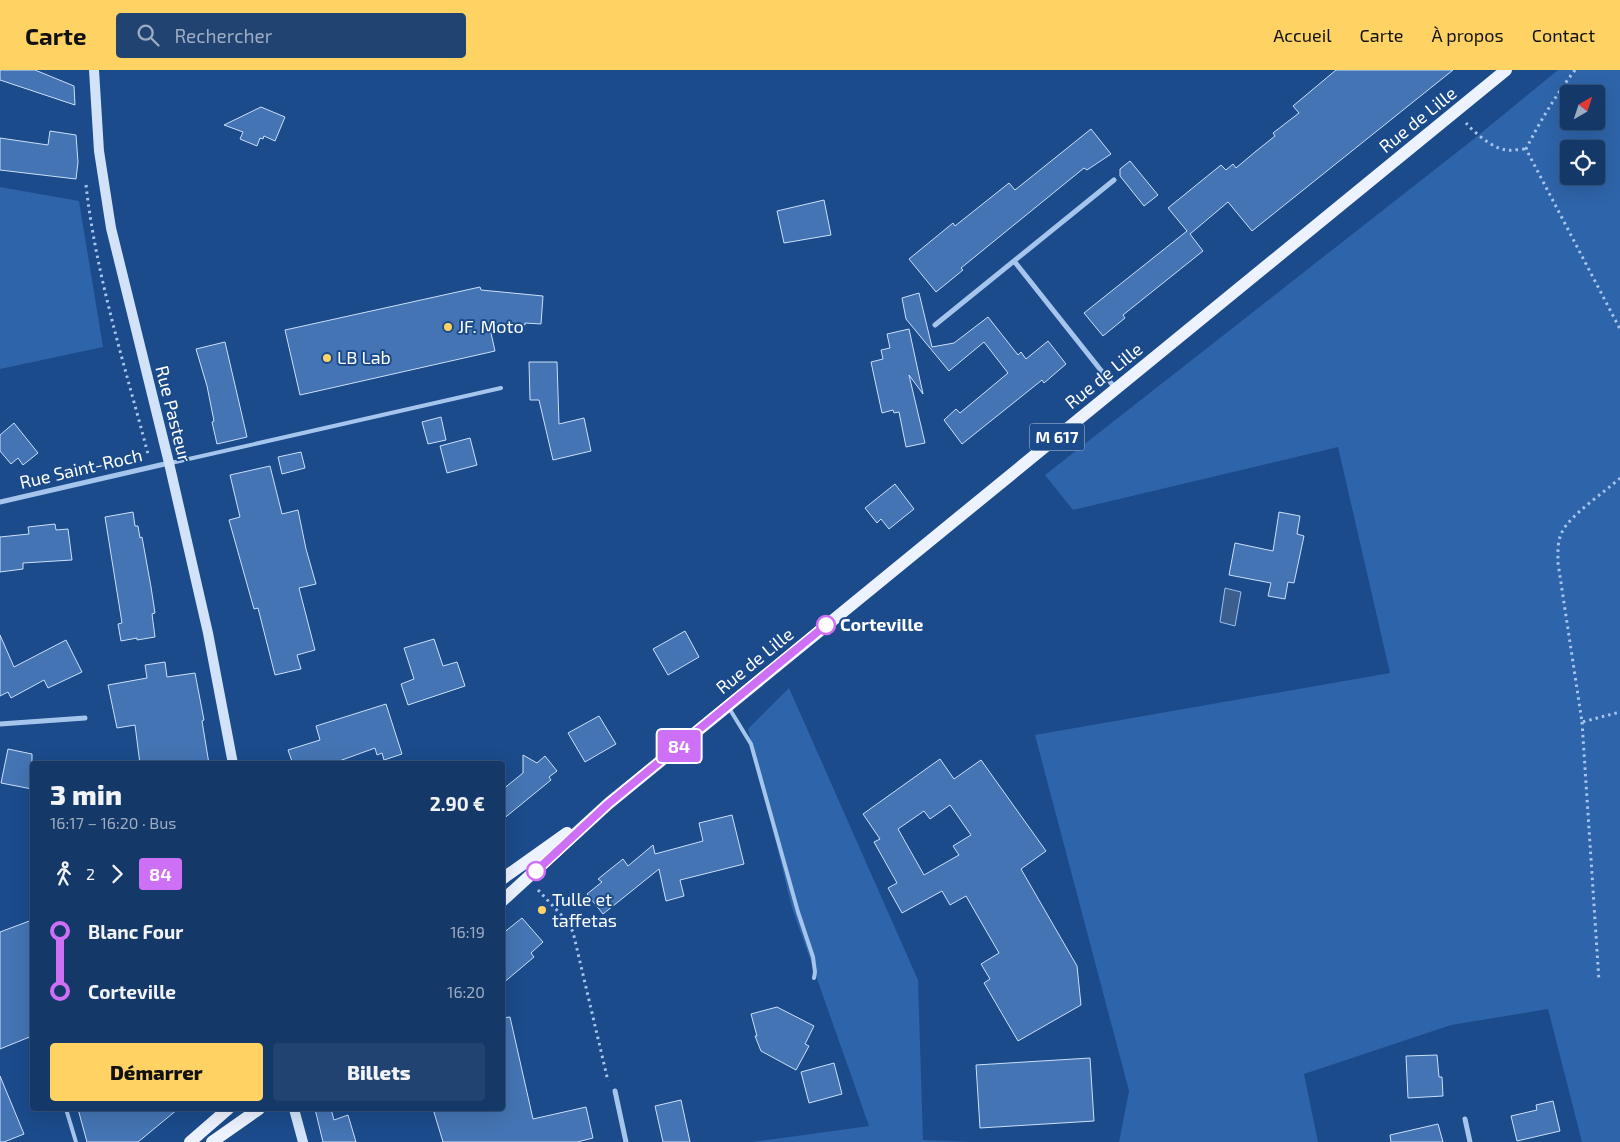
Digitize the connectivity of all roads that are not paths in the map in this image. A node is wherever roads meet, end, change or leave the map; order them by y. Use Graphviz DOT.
graph roads {
  1 [pos="94,70"];
  2 [pos="1506,70"];
  3 [pos="1114,180"];
  4 [pos="1014,261"];
  5 [pos="935,325"];
  6 [pos="501,388"];
  7 [pos="1116,389"];
  8 [pos="169,463"];
  9 [pos="0,502"];
  10 [pos="728,706"];
  11 [pos="85,718"];
  12 [pos="0,724"];
  13 [pos="231,761"];
  14 [pos="608,804"];
  15 [pos="505,877"];
  16 [pos="505,898"];
  17 [pos="814,978"];
  18 [pos="614,1091"];
  19 [pos="67,1111"];
  20 [pos="226,1111"];
  21 [pos="256,1111"];
  22 [pos="294,1111"];
  23 [pos="1464,1119"];
  24 [pos="76,1142"];
  25 [pos="190,1142"];
  26 [pos="212,1142"];
  27 [pos="302,1142"];
  28 [pos="626,1142"];
  29 [pos="1470,1142"];
  1 -- 8 [label="main road, Rue Pasteur"];
  2 -- 7 [label="main road, Rue de Lille / M 617"];
  3 -- 4 [label="street"];
  4 -- 5 [label="street"];
  4 -- 7 [label="street"];
  6 -- 8 [label="lane"];
  7 -- 10 [label="main road, Rue de Lille / M 617"];
  8 -- 9 [label="street, Rue Saint-Roch"];
  8 -- 13 [label="main road, Rue Pasteur"];
  10 -- 14 [label="main road, Rue de Lille / M 617"];
  10 -- 17 [label="lane"];
  11 -- 12 [label="street"];
  14 -- 15 [label="main road, Rue de Lille / M 617"];
  14 -- 16 [label="main road, Rue de Lille / M 617"];
  18 -- 28 [label="street"];
  19 -- 24 [label="lane"];
  20 -- 25 [label="main road"];
  21 -- 26 [label="main road"];
  22 -- 27 [label="main road"];
  23 -- 29 [label="street"];
}
